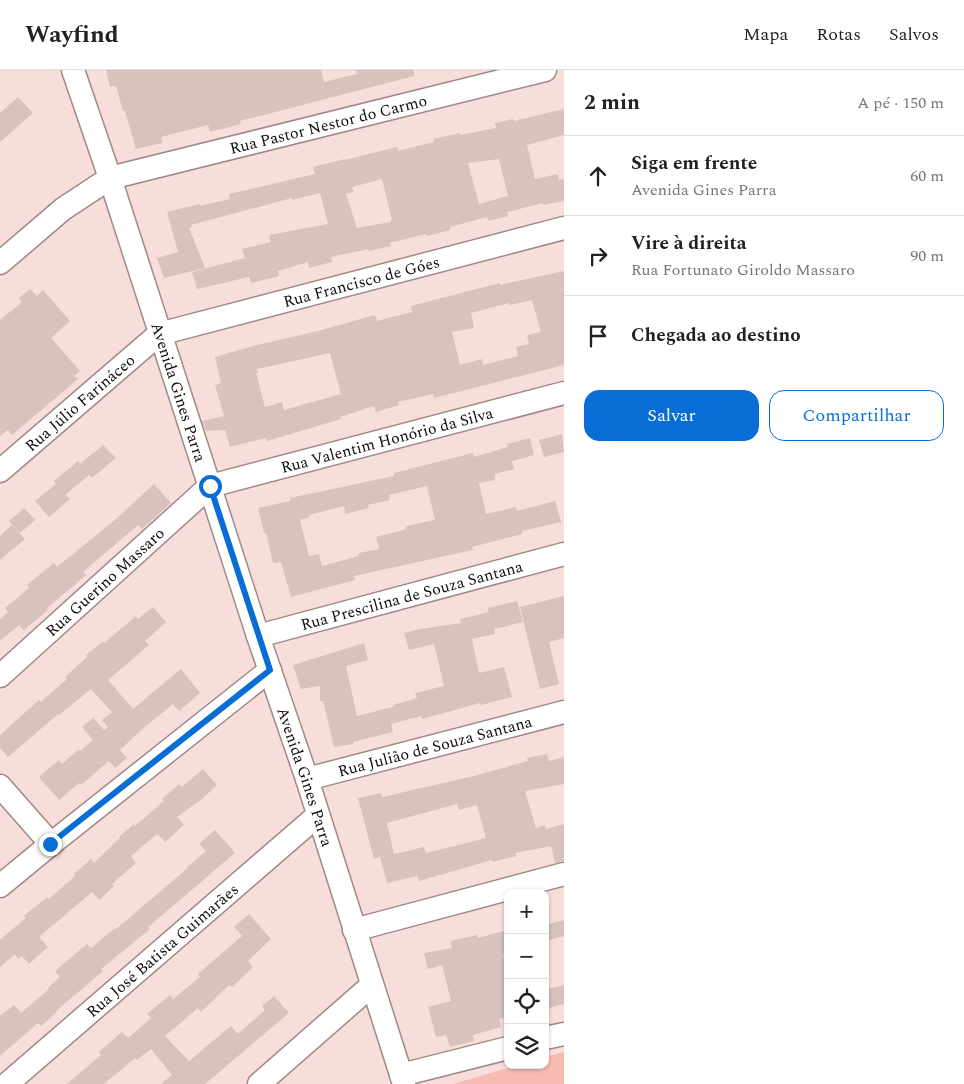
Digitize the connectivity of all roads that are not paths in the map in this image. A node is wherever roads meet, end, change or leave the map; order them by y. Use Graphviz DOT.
graph roads {
  1 [pos="73,70"];
  2 [pos="545,70"];
  3 [pos="110,178"];
  4 [pos="564,228"];
  5 [pos="0,264"];
  6 [pos="159,334"];
  7 [pos="564,393"];
  8 [pos="0,471"];
  9 [pos="210,486"];
  10 [pos="564,554"];
  11 [pos="258,636"];
  12 [pos="270,670"];
  13 [pos="0,676"];
  14 [pos="564,712"];
  15 [pos="307,779"];
  16 [pos="0,786"];
  17 [pos="318,815"];
  18 [pos="50,844"];
  19 [pos="564,874"];
  20 [pos="0,886"];
  21 [pos="354,930"];
  22 [pos="372,985"];
  23 [pos="564,1034"];
  24 [pos="549,1037"];
  25 [pos="504,1049"];
  26 [pos="402,1080"];
  27 [pos="7,1084"];
  28 [pos="259,1084"];
  1 -- 3 [label="street, Avenida Gines Parra"];
  2 -- 3 [label="street, Rua Pastor Nestor do Carmo"];
  3 -- 5 [label="street, Rua Pastor Nestor do Carmo"];
  3 -- 6 [label="street, Avenida Gines Parra"];
  4 -- 6 [label="street, Rua Francisco de Góes"];
  6 -- 8 [label="street, Rua Júlio Farináceo"];
  6 -- 9 [label="street, Avenida Gines Parra"];
  7 -- 9 [label="street, Rua Valentim Honório da Silva"];
  9 -- 11 [label="street, Avenida Gines Parra"];
  9 -- 13 [label="street, Rua Guerino Massaro"];
  10 -- 11 [label="street, Rua Prescilina de Souza Santana"];
  11 -- 12 [label="street, Avenida Gines Parra"];
  12 -- 15 [label="street, Avenida Gines Parra"];
  12 -- 18 [label="street"];
  14 -- 15 [label="street, Rua Julião de Souza Santana"];
  15 -- 17 [label="street, Avenida Gines Parra"];
  16 -- 18 [label="street"];
  17 -- 21 [label="street, Avenida Gines Parra"];
  17 -- 27 [label="street, Rua José Batista Guimarães"];
  18 -- 20 [label="street"];
  19 -- 21 [label="street"];
  21 -- 22 [label="street, Avenida Gines Parra"];
  22 -- 26 [label="street, Avenida Gines Parra"];
  22 -- 28 [label="street"];
  23 -- 24 [label="street"];
  25 -- 26 [label="street"];
}
